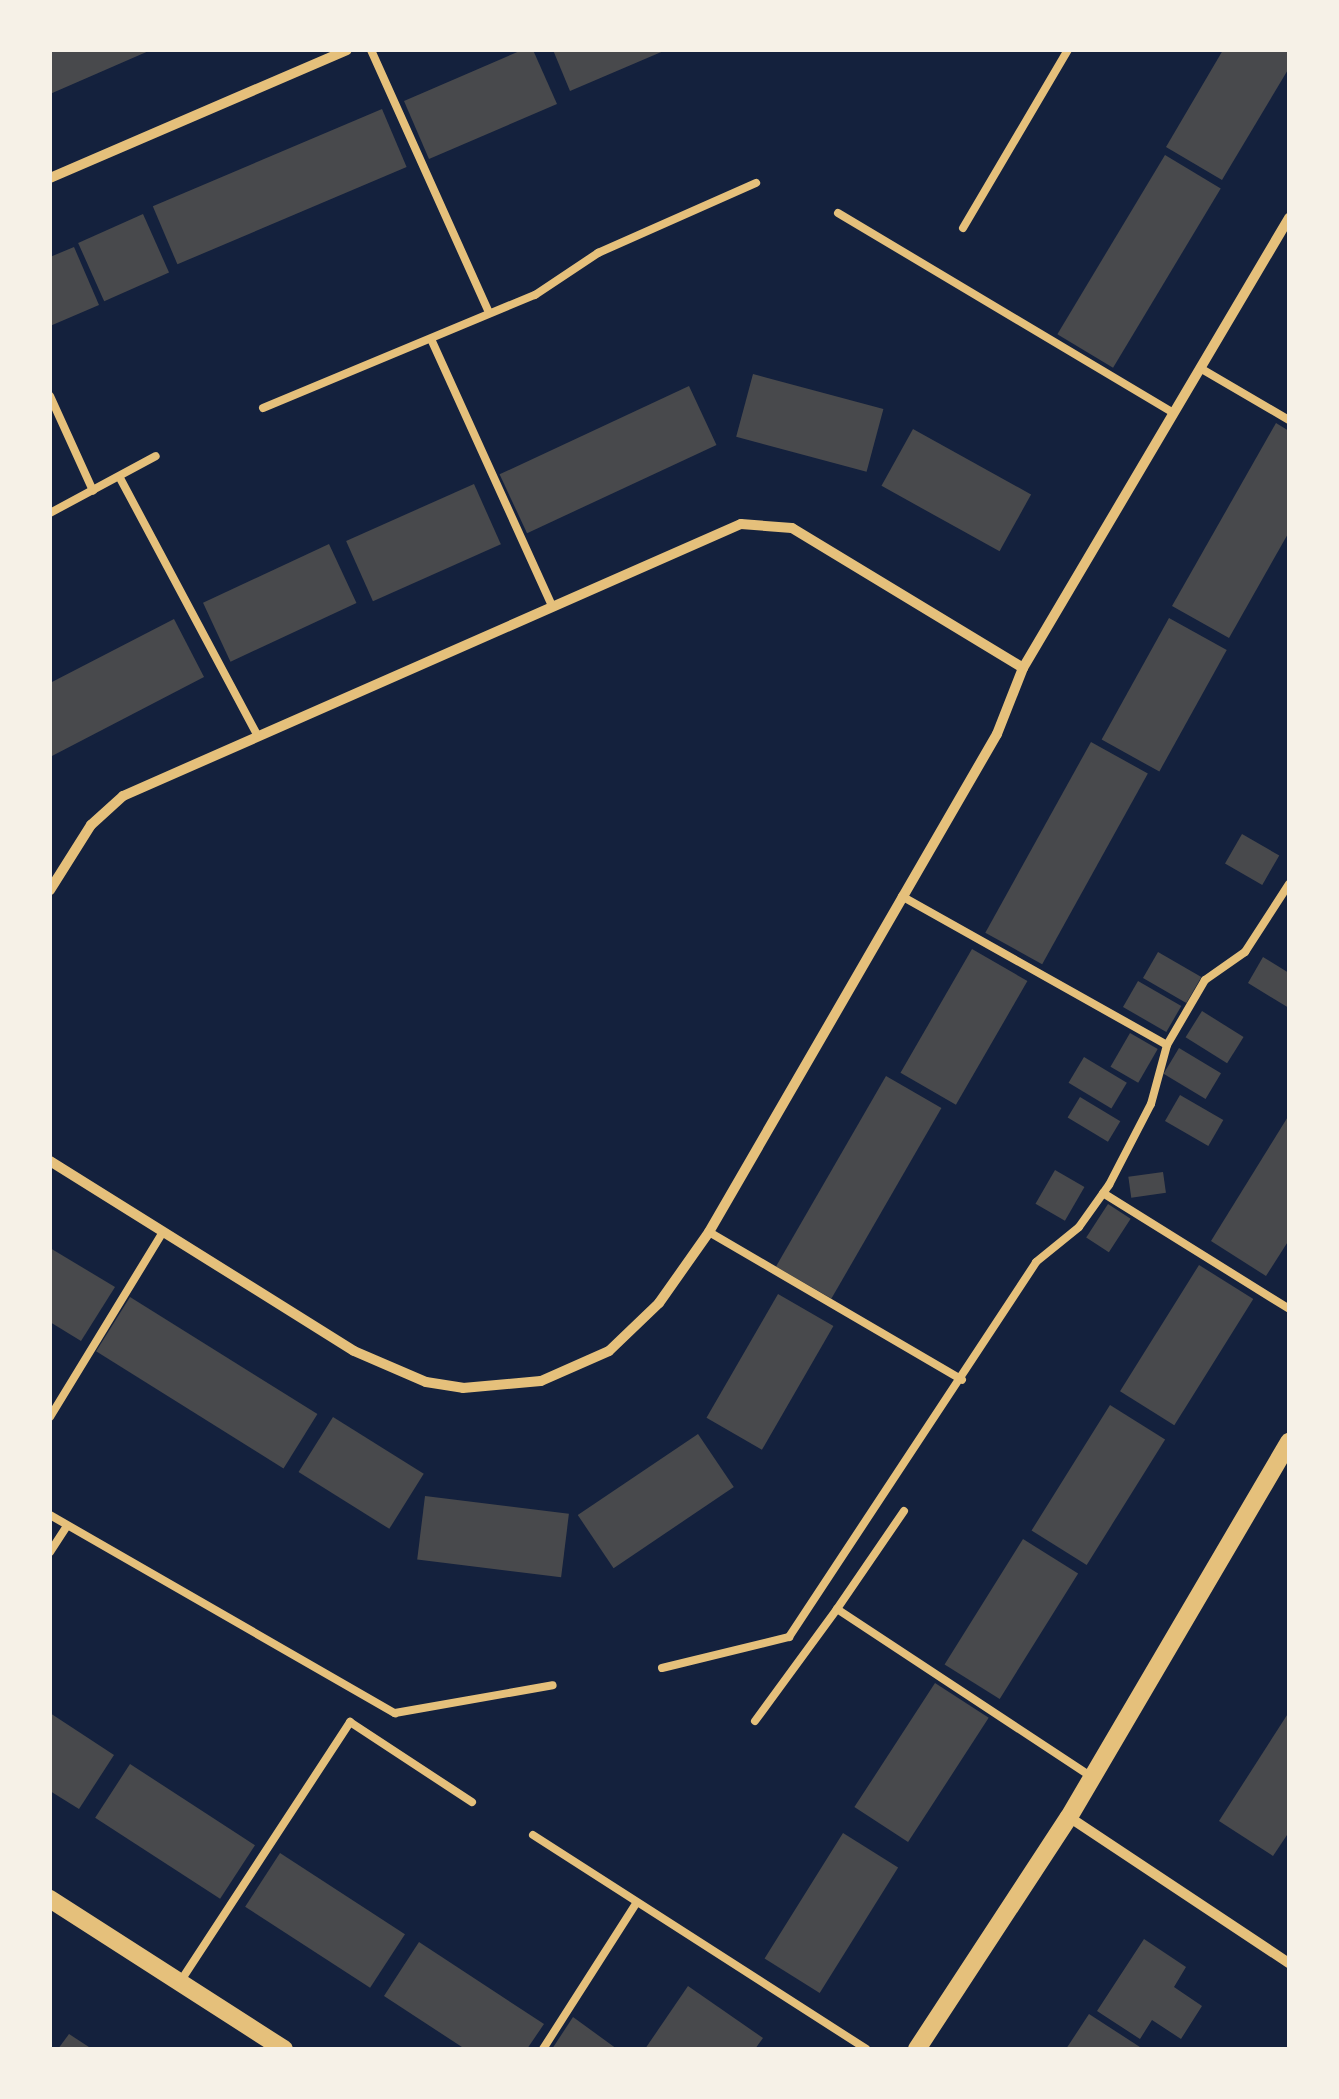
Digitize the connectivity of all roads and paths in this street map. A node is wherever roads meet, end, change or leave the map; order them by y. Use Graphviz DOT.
graph roads {
  1 [pos="347,50"];
  2 [pos="371,50"];
  3 [pos="1068,50"];
  4 [pos="50,178"];
  5 [pos="756,184"];
  6 [pos="838,213"];
  7 [pos="1289,218"];
  8 [pos="963,228"];
  9 [pos="489,313"];
  10 [pos="432,339"];
  11 [pos="1200,368"];
  12 [pos="50,396"];
  13 [pos="263,408"];
  14 [pos="1172,412"];
  15 [pos="1289,420"];
  16 [pos="156,456"];
  17 [pos="120,478"];
  18 [pos="93,491"];
  19 [pos="50,513"];
  20 [pos="551,604"];
  21 [pos="1024,668"];
  22 [pos="257,735"];
  23 [pos="1289,884"];
  24 [pos="50,890"];
  25 [pos="902,896"];
  26 [pos="1276,909"];
  27 [pos="1289,917"];
  28 [pos="1167,1045"];
  29 [pos="50,1161"];
  30 [pos="1104,1193"];
  31 [pos="163,1232"];
  32 [pos="709,1232"];
  33 [pos="1289,1309"];
  34 [pos="962,1380"];
  35 [pos="50,1418"];
  36 [pos="1289,1442"];
  37 [pos="904,1511"];
  38 [pos="50,1516"];
  39 [pos="67,1526"];
  40 [pos="50,1552"];
  41 [pos="837,1609"];
  42 [pos="662,1668"];
  43 [pos="553,1685"];
  44 [pos="755,1722"];
  45 [pos="1092,1777"];
  46 [pos="472,1802"];
  47 [pos="1069,1817"];
  48 [pos="533,1835"];
  49 [pos="50,1898"];
  50 [pos="637,1902"];
  51 [pos="1289,1964"];
  52 [pos="180,1982"];
  53 [pos="284,2049"];
  54 [pos="544,2049"];
  55 [pos="866,2049"];
  56 [pos="917,2049"];
  1 -- 4 [label="street"];
  2 -- 9 [label="lane"];
  3 -- 8 [label="lane"];
  5 -- 9 [label="lane"];
  6 -- 14 [label="lane"];
  7 -- 11 [label="street"];
  9 -- 10 [label="lane"];
  10 -- 13 [label="lane"];
  10 -- 20 [label="lane"];
  11 -- 14 [label="street"];
  11 -- 15 [label="lane"];
  12 -- 18 [label="lane"];
  14 -- 21 [label="street"];
  16 -- 17 [label="lane"];
  17 -- 18 [label="lane"];
  17 -- 22 [label="lane"];
  18 -- 19 [label="lane"];
  20 -- 21 [label="street"];
  20 -- 22 [label="street"];
  21 -- 25 [label="street"];
  22 -- 24 [label="street"];
  23 -- 26 [label="lane"];
  25 -- 28 [label="lane"];
  25 -- 32 [label="street"];
  26 -- 27 [label="lane"];
  26 -- 28 [label="lane"];
  28 -- 30 [label="lane"];
  29 -- 31 [label="street"];
  30 -- 33 [label="lane"];
  30 -- 34 [label="lane"];
  31 -- 32 [label="street"];
  31 -- 35 [label="lane"];
  32 -- 34 [label="lane"];
  34 -- 42 [label="lane"];
  36 -- 45 [label="street"];
  37 -- 41 [label="lane"];
  38 -- 39 [label="lane"];
  39 -- 40 [label="lane"];
  39 -- 43 [label="lane"];
  41 -- 44 [label="lane"];
  41 -- 45 [label="lane"];
  45 -- 47 [label="street"];
  46 -- 52 [label="lane"];
  47 -- 51 [label="street"];
  47 -- 56 [label="street"];
  48 -- 50 [label="lane"];
  49 -- 52 [label="street"];
  50 -- 54 [label="lane"];
  50 -- 55 [label="lane"];
  52 -- 53 [label="street"];
}
